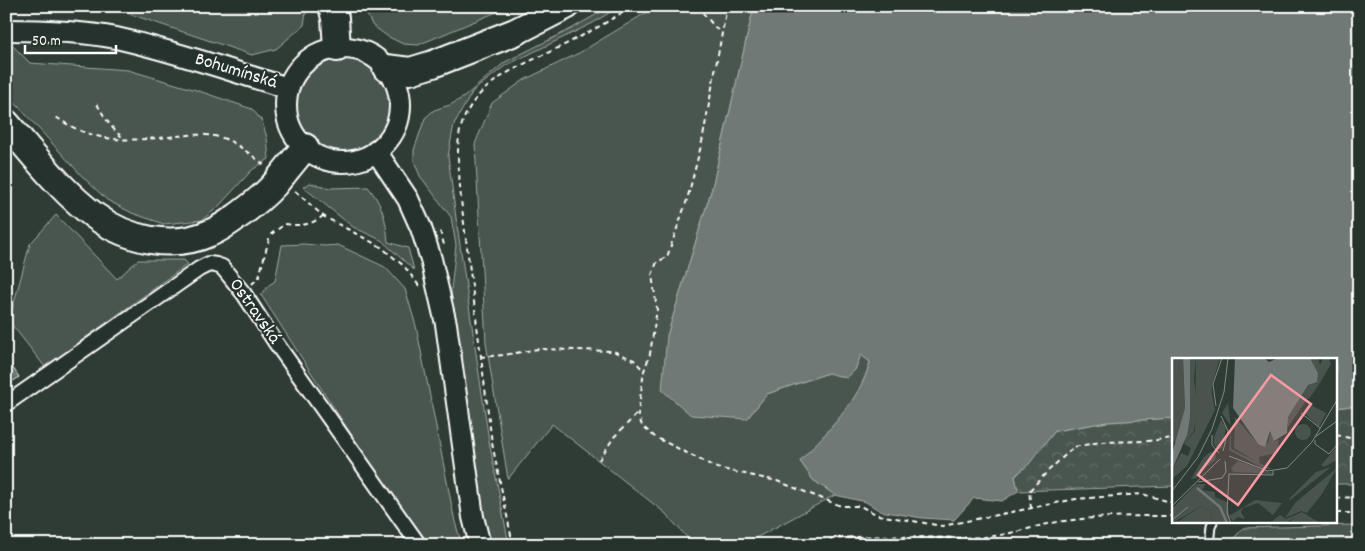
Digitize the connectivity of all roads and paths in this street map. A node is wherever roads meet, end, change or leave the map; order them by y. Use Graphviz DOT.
graph roads {
  1 [pos="566,6"];
  2 [pos="632,6"];
  3 [pos="697,6"];
  4 [pos="727,6"];
  5 [pos="335,10"];
  6 [pos="6,30"];
  7 [pos="721,34"];
  8 [pos="338,48"];
  9 [pos="386,68"];
  10 [pos="288,88"];
  11 [pos="97,104"];
  12 [pos="56,117"];
  13 [pos="6,123"];
  14 [pos="127,140"];
  15 [pos="305,147"];
  16 [pos="376,151"];
  17 [pos="279,179"];
  18 [pos="323,216"];
  19 [pos="422,290"];
  20 [pos="244,294"];
  21 [pos="480,357"];
  22 [pos="644,372"];
  23 [pos="6,404"];
  24 [pos="638,414"];
  25 [pos="1338,435"];
  26 [pos="1172,438"];
  27 [pos="1359,440"];
  28 [pos="599,460"];
  29 [pos="1359,497"];
  30 [pos="1338,498"];
  31 [pos="1172,502"];
  32 [pos="1031,508"];
  33 [pos="1338,513"];
  34 [pos="1359,513"];
  35 [pos="1172,516"];
  36 [pos="1212,524"];
  37 [pos="419,545"];
  38 [pos="480,545"];
  39 [pos="513,545"];
  40 [pos="803,545"];
  41 [pos="1210,545"];
  1 -- 9 [label="highway"];
  2 -- 21 [label="path"];
  3 -- 7 [label="path"];
  4 -- 7 [label="path"];
  5 -- 8 [label="highway"];
  6 -- 10 [label="main road, Bohumínská"];
  7 -- 22 [label="path"];
  8 -- 9 [label="main road"];
  8 -- 10 [label="main road"];
  9 -- 16 [label="main road"];
  10 -- 15 [label="main road"];
  11 -- 14 [label="path"];
  12 -- 14 [label="path"];
  13 -- 17 [label="highway"];
  14 -- 17 [label="path"];
  15 -- 16 [label="main road"];
  15 -- 17 [label="highway"];
  16 -- 38 [label="main road"];
  17 -- 18 [label="path"];
  18 -- 19 [label="path"];
  18 -- 20 [label="path"];
  20 -- 23 [label="street, Ostravská"];
  20 -- 37 [label="street, Ostravská"];
  21 -- 22 [label="path"];
  21 -- 39 [label="path"];
  22 -- 24 [label="path"];
  24 -- 28 [label="path"];
  24 -- 32 [label="path"];
  25 -- 27 [label="path"];
  26 -- 32 [label="path"];
  29 -- 30 [label="path"];
  31 -- 32 [label="path"];
  33 -- 34 [label="path"];
  35 -- 40 [label="path"];
  36 -- 41 [label="lane"];
}
